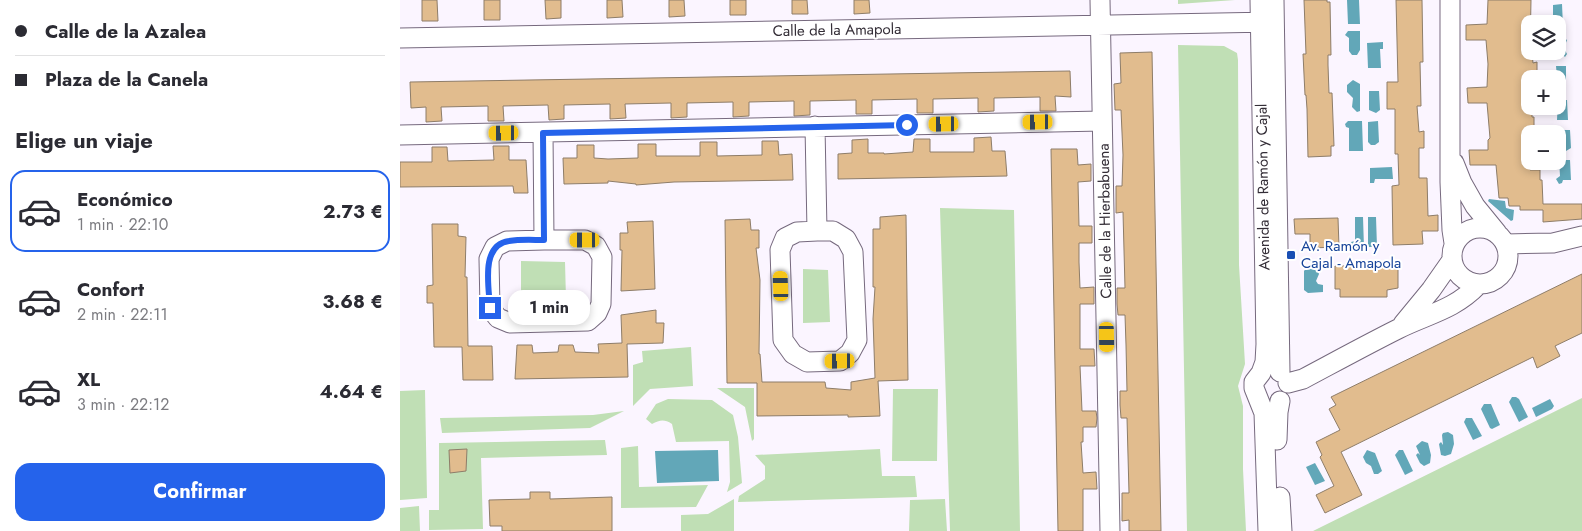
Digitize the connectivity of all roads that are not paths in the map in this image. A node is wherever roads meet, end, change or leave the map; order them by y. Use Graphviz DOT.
graph roads {
  1 [pos="1100,0"];
  2 [pos="1260,0"];
  3 [pos="1274,0"];
  4 [pos="1450,0"];
  5 [pos="1267,22"];
  6 [pos="1100,25"];
  7 [pos="400,38"];
  8 [pos="1102,121"];
  9 [pos="815,126"];
  10 [pos="543,133"];
  11 [pos="400,135"];
  12 [pos="1451,157"];
  13 [pos="818,231"];
  14 [pos="1582,236"];
  15 [pos="1501,239"];
  16 [pos="544,240"];
  17 [pos="1453,252"];
  18 [pos="1478,284"];
  19 [pos="1400,328"];
  20 [pos="1261,373"];
  21 [pos="1284,378"];
  22 [pos="1260,399"];
  23 [pos="1280,401"];
  24 [pos="1110,531"];
  25 [pos="1268,531"];
  26 [pos="1282,531"];
  1 -- 6 [label="street, Calle de la Hierbabuena"];
  2 -- 5 [label="street, Avenida de Ramón y Cajal"];
  3 -- 5 [label="street, Avenida de Ramón y Cajal"];
  4 -- 12 [label="street"];
  5 -- 6 [label="street, Calle de la Amapola"];
  5 -- 20 [label="street, Avenida de Ramón y Cajal"];
  5 -- 21 [label="street, Avenida de Ramón y Cajal"];
  6 -- 7 [label="street, Calle de la Amapola"];
  6 -- 8 [label="street, Calle de la Hierbabuena"];
  8 -- 9 [label="street"];
  8 -- 24 [label="street, Calle de la Hierbabuena"];
  9 -- 10 [label="street"];
  9 -- 13 [label="street"];
  10 -- 11 [label="street"];
  10 -- 16 [label="street"];
  12 -- 15 [label="street"];
  12 -- 17 [label="street"];
  13 -- 13 [label="street"];
  14 -- 15 [label="street"];
  15 -- 17 [label="street"];
  15 -- 18 [label="street"];
  16 -- 16 [label="street"];
  17 -- 18 [label="street"];
  17 -- 19 [label="street"];
  18 -- 19 [label="street"];
  19 -- 21 [label="street"];
  20 -- 21 [label="street"];
  20 -- 22 [label="street, Avenida de Ramón y Cajal"];
  21 -- 23 [label="street, Avenida de Ramón y Cajal"];
  22 -- 23 [label="street"];
  22 -- 25 [label="street, Avenida de Ramón y Cajal"];
  23 -- 26 [label="street, Avenida de Ramón y Cajal"];
}
